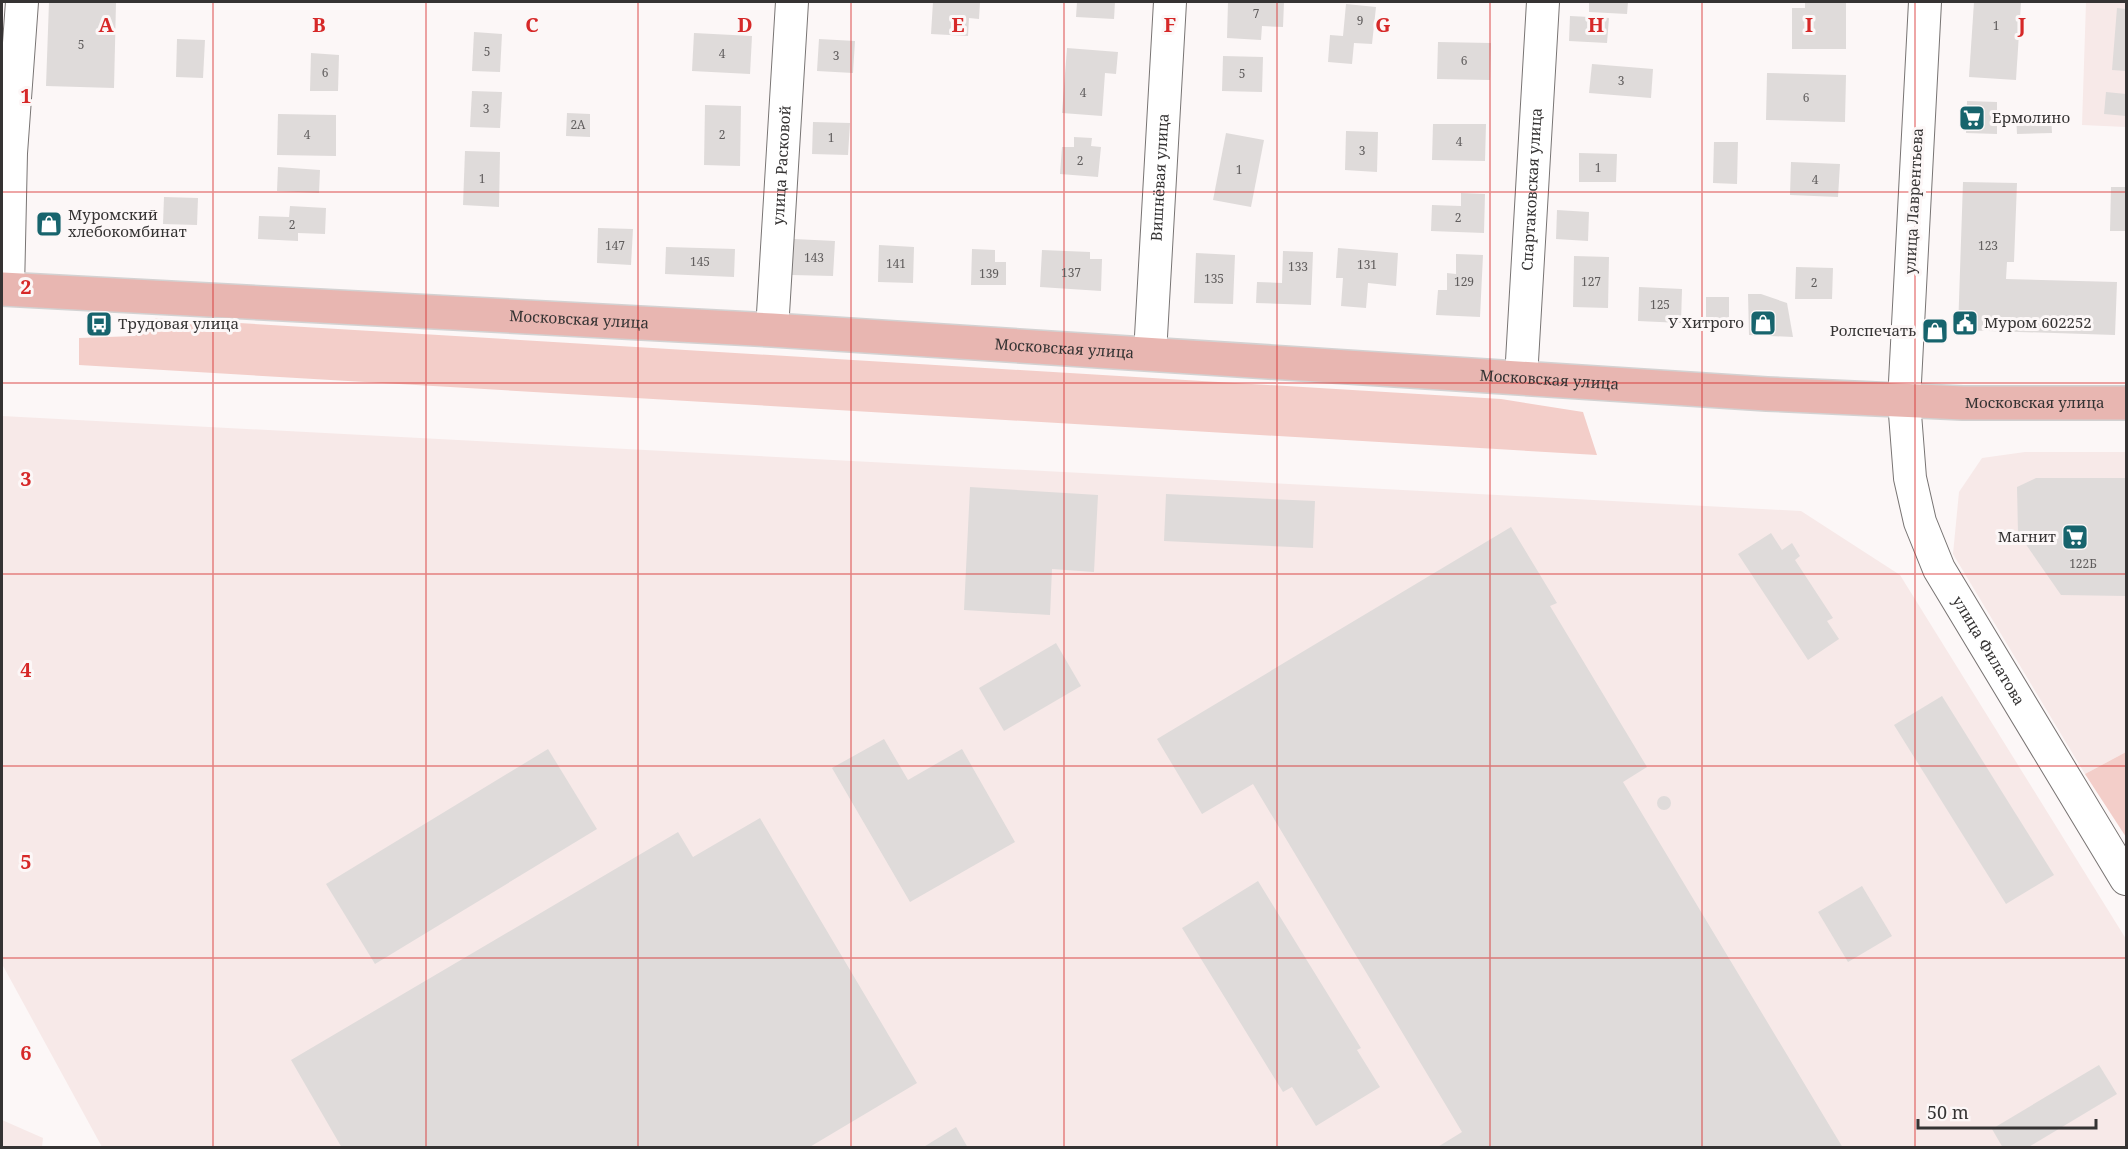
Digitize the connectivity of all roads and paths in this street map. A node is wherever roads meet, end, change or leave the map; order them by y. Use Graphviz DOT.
graph roads {
  1 [pos="22,2"];
  2 [pos="792,2"];
  3 [pos="1170,2"];
  4 [pos="1544,2"];
  5 [pos="1925,2"];
  6 [pos="5,289"];
  7 [pos="772,330"];
  8 [pos="1150,354"];
  9 [pos="1521,378"];
  10 [pos="1904,401"];
  11 [pos="2127,403"];
  12 [pos="2127,879"];
  1 -- 6 [label="street"];
  2 -- 7 [label="street, улица Расковой"];
  3 -- 8 [label="street, Вишнёвая улица"];
  4 -- 9 [label="street, Спартаковская улица"];
  5 -- 10 [label="street, улица Лаврентьева"];
  6 -- 7 [label="main road, Московская улица"];
  7 -- 8 [label="main road, Московская улица"];
  8 -- 9 [label="main road, Московская улица"];
  9 -- 10 [label="main road, Московская улица"];
  10 -- 11 [label="main road, Московская улица"];
  10 -- 12 [label="street, улица Филатова"];
}
